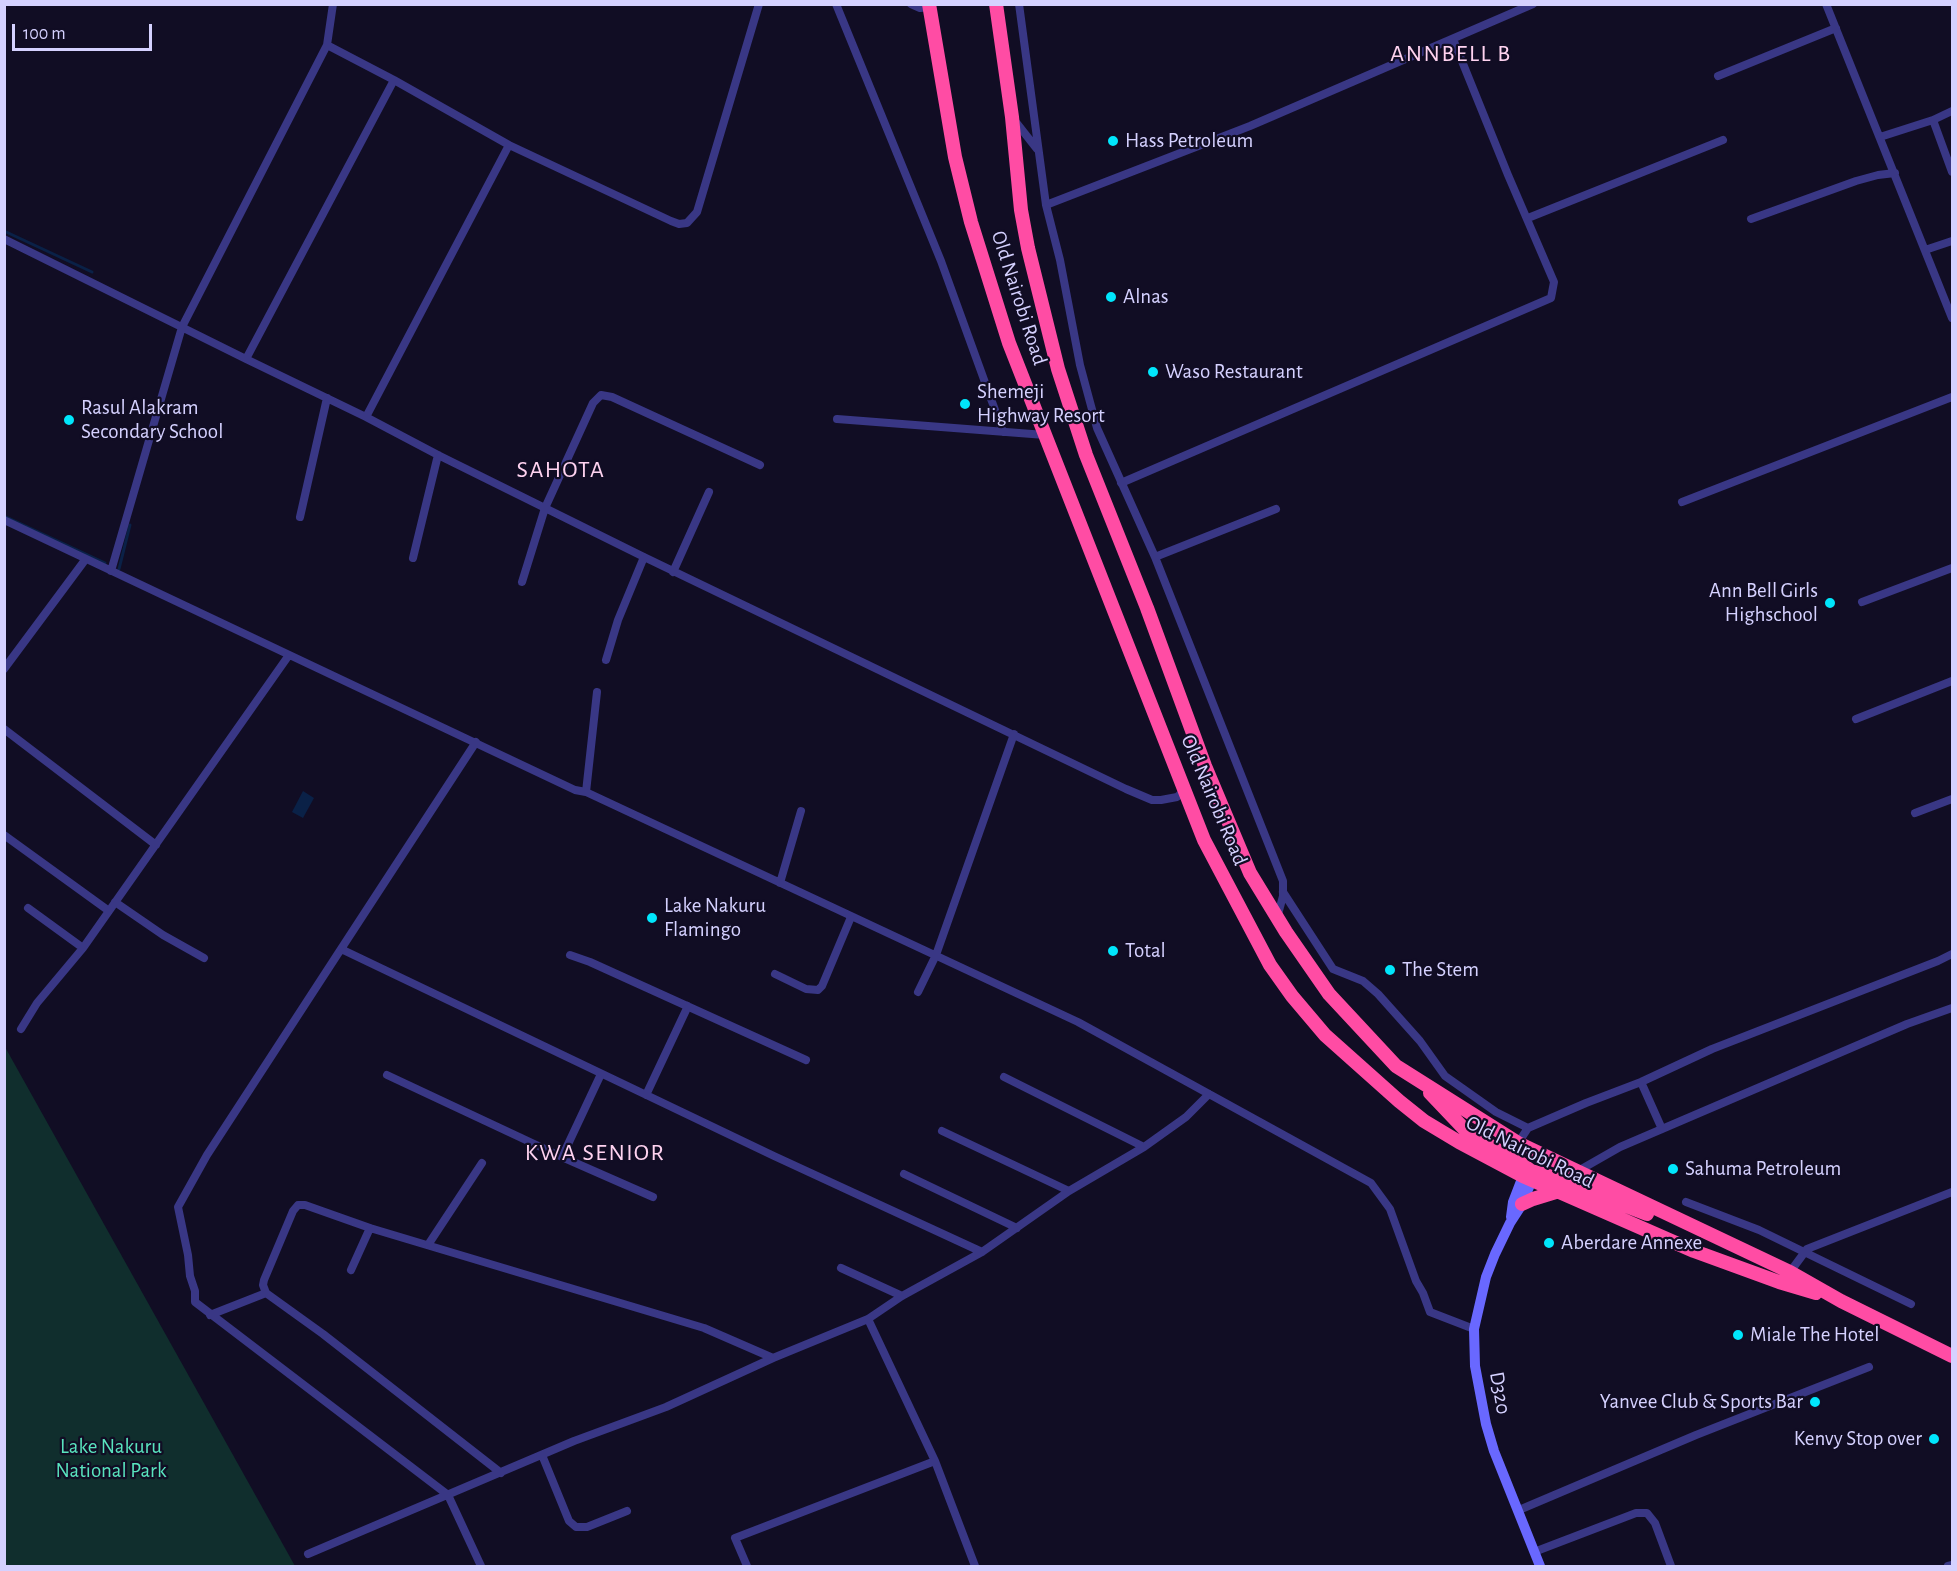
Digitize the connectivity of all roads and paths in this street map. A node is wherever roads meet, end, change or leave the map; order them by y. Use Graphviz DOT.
graph roads {
  1 [pos="333,4"];
  2 [pos="759,4"];
  3 [pos="836,4"];
  4 [pos="911,4"];
  5 [pos="996,4"];
  6 [pos="1019,4"];
  7 [pos="1533,4"];
  8 [pos="1826,4"];
  9 [pos="929,6"];
  10 [pos="1836,28"];
  11 [pos="1453,39"];
  12 [pos="327,45"];
  13 [pos="1718,76"];
  14 [pos="394,80"];
  15 [pos="1953,111"];
  16 [pos="1012,117"];
  17 [pos="1932,120"];
  18 [pos="1880,137"];
  19 [pos="1723,140"];
  20 [pos="509,145"];
  21 [pos="1039,151"];
  22 [pos="1953,172"];
  23 [pos="1895,173"];
  24 [pos="1046,205"];
  25 [pos="1528,218"];
  26 [pos="1751,219"];
  27 [pos="4,239"];
  28 [pos="1953,241"];
  29 [pos="1925,250"];
  30 [pos="1953,318"];
  31 [pos="182,327"];
  32 [pos="246,359"];
  33 [pos="1953,397"];
  34 [pos="327,398"];
  35 [pos="366,417"];
  36 [pos="837,419"];
  37 [pos="1003,432"];
  38 [pos="1045,435"];
  39 [pos="438,455"];
  40 [pos="760,465"];
  41 [pos="1121,483"];
  42 [pos="709,492"];
  43 [pos="1682,502"];
  44 [pos="545,508"];
  45 [pos="1276,509"];
  46 [pos="300,517"];
  47 [pos="4,520"];
  48 [pos="644,557"];
  49 [pos="1155,557"];
  50 [pos="413,558"];
  51 [pos="85,560"];
  52 [pos="1953,568"];
  53 [pos="111,571"];
  54 [pos="673,572"];
  55 [pos="522,582"];
  56 [pos="1862,602"];
  57 [pos="289,655"];
  58 [pos="606,660"];
  59 [pos="4,669"];
  60 [pos="1953,681"];
  61 [pos="597,692"];
  62 [pos="1856,719"];
  63 [pos="4,729"];
  64 [pos="1014,735"];
  65 [pos="476,742"];
  66 [pos="1185,790"];
  67 [pos="586,792"];
  68 [pos="1953,800"];
  69 [pos="801,811"];
  70 [pos="1915,813"];
  71 [pos="4,835"];
  72 [pos="156,845"];
  73 [pos="780,883"];
  74 [pos="1282,892"];
  75 [pos="115,902"];
  76 [pos="28,908"];
  77 [pos="109,911"];
  78 [pos="850,917"];
  79 [pos="1277,918"];
  80 [pos="83,948"];
  81 [pos="341,949"];
  82 [pos="1953,954"];
  83 [pos="570,955"];
  84 [pos="936,955"];
  85 [pos="204,958"];
  86 [pos="775,974"];
  87 [pos="918,992"];
  88 [pos="688,1006"];
  89 [pos="1953,1008"];
  90 [pos="21,1029"];
  91 [pos="806,1060"];
  92 [pos="1396,1066"];
  93 [pos="601,1074"];
  94 [pos="387,1075"];
  95 [pos="1004,1077"];
  96 [pos="1376,1080"];
  97 [pos="1421,1082"];
  98 [pos="1641,1082"];
  99 [pos="1209,1094"];
  100 [pos="646,1095"];
  101 [pos="1528,1128"];
  102 [pos="1662,1129"];
  103 [pos="942,1131"];
  104 [pos="1518,1143"];
  105 [pos="1144,1147"];
  106 [pos="562,1157"];
  107 [pos="482,1163"];
  108 [pos="1576,1172"];
  109 [pos="904,1174"];
  110 [pos="1529,1176"];
  111 [pos="1069,1191"];
  112 [pos="1559,1191"];
  113 [pos="1953,1192"];
  114 [pos="653,1197"];
  115 [pos="1686,1202"];
  116 [pos="1522,1204"];
  117 [pos="1510,1223"];
  118 [pos="370,1228"];
  119 [pos="1017,1228"];
  120 [pos="1705,1233"];
  121 [pos="428,1245"];
  122 [pos="1805,1251"];
  123 [pos="982,1252"];
  124 [pos="841,1268"];
  125 [pos="351,1270"];
  126 [pos="1790,1272"];
  127 [pos="266,1293"];
  128 [pos="903,1296"];
  129 [pos="1841,1301"];
  130 [pos="1911,1304"];
  131 [pos="210,1315"];
  132 [pos="868,1318"];
  133 [pos="1474,1329"];
  134 [pos="1953,1356"];
  135 [pos="773,1358"];
  136 [pos="1869,1367"];
  137 [pos="542,1455"];
  138 [pos="935,1461"];
  139 [pos="501,1473"];
  140 [pos="448,1495"];
  141 [pos="1519,1510"];
  142 [pos="627,1511"];
  143 [pos="1534,1552"];
  144 [pos="308,1554"];
  145 [pos="1953,1565"];
  146 [pos="481,1566"];
  147 [pos="747,1566"];
  148 [pos="975,1566"];
  149 [pos="1540,1566"];
  150 [pos="1671,1566"];
  151 [pos="1948,1566"];
  1 -- 12 [label="street"];
  2 -- 20 [label="street"];
  3 -- 37 [label="street"];
  4 -- 9 [label="street"];
  5 -- 16 [label="highway, Old Nairobi Road"];
  6 -- 21 [label="street"];
  7 -- 11 [label="street"];
  8 -- 10 [label="street"];
  9 -- 38 [label="highway, Old Nairobi Road"];
  10 -- 13 [label="street"];
  10 -- 18 [label="street"];
  11 -- 24 [label="street"];
  11 -- 25 [label="street"];
  12 -- 14 [label="street"];
  12 -- 31 [label="street"];
  14 -- 20 [label="street"];
  14 -- 32 [label="street"];
  15 -- 17 [label="street"];
  16 -- 21 [label="street"];
  16 -- 79 [label="highway, Old Nairobi Road"];
  17 -- 18 [label="street"];
  17 -- 22 [label="street"];
  18 -- 23 [label="street"];
  19 -- 25 [label="street"];
  20 -- 35 [label="street"];
  21 -- 24 [label="street"];
  23 -- 26 [label="street"];
  23 -- 29 [label="street"];
  24 -- 41 [label="street"];
  25 -- 41 [label="street"];
  27 -- 31 [label="street"];
  28 -- 29 [label="street"];
  29 -- 30 [label="street"];
  31 -- 32 [label="street"];
  31 -- 53 [label="street"];
  32 -- 34 [label="street"];
  33 -- 43 [label="street"];
  34 -- 35 [label="street"];
  34 -- 46 [label="street"];
  35 -- 39 [label="street"];
  36 -- 37 [label="street"];
  37 -- 38 [label="street"];
  38 -- 66 [label="highway, Old Nairobi Road"];
  39 -- 44 [label="street"];
  39 -- 50 [label="street"];
  40 -- 44 [label="street"];
  41 -- 49 [label="street"];
  42 -- 54 [label="street"];
  44 -- 48 [label="street"];
  44 -- 55 [label="street"];
  45 -- 49 [label="street"];
  47 -- 51 [label="street"];
  48 -- 54 [label="street"];
  48 -- 58 [label="street"];
  49 -- 74 [label="street"];
  51 -- 53 [label="street"];
  51 -- 59 [label="street"];
  52 -- 56 [label="street"];
  53 -- 57 [label="street"];
  54 -- 64 [label="street"];
  57 -- 65 [label="street"];
  57 -- 72 [label="street"];
  60 -- 62 [label="street"];
  61 -- 67 [label="street"];
  63 -- 72 [label="street"];
  64 -- 66 [label="street"];
  64 -- 84 [label="street"];
  65 -- 67 [label="street"];
  65 -- 81 [label="street"];
  66 -- 96 [label="highway, Old Nairobi Road"];
  67 -- 73 [label="street"];
  68 -- 70 [label="street"];
  69 -- 73 [label="street"];
  71 -- 77 [label="street"];
  72 -- 75 [label="street"];
  73 -- 78 [label="street"];
  74 -- 79 [label="street"];
  74 -- 101 [label="street"];
  75 -- 77 [label="street"];
  75 -- 85 [label="street"];
  76 -- 80 [label="street"];
  77 -- 80 [label="street"];
  78 -- 84 [label="street"];
  78 -- 86 [label="street"];
  79 -- 92 [label="highway, Old Nairobi Road"];
  80 -- 90 [label="street"];
  81 -- 93 [label="street"];
  81 -- 131 [label="street"];
  82 -- 98 [label="street"];
  83 -- 88 [label="street"];
  84 -- 87 [label="street"];
  84 -- 99 [label="street"];
  88 -- 91 [label="street"];
  88 -- 100 [label="street"];
  89 -- 102 [label="street"];
  92 -- 96 [label="highway"];
  92 -- 97 [label="highway, Old Nairobi Road"];
  93 -- 100 [label="street"];
  93 -- 106 [label="street"];
  94 -- 106 [label="street"];
  95 -- 105 [label="street"];
  96 -- 110 [label="highway, Old Nairobi Road"];
  97 -- 104 [label="highway, Old Nairobi Road"];
  97 -- 110 [label="highway"];
  98 -- 101 [label="street"];
  98 -- 102 [label="street"];
  99 -- 105 [label="street"];
  99 -- 133 [label="street"];
  100 -- 123 [label="street"];
  101 -- 104 [label="street"];
  102 -- 108 [label="street"];
  103 -- 111 [label="street"];
  104 -- 108 [label="highway, Old Nairobi Road"];
  105 -- 111 [label="street"];
  106 -- 114 [label="street"];
  107 -- 121 [label="street"];
  108 -- 120 [label="highway, Old Nairobi Road"];
  109 -- 119 [label="street"];
  110 -- 112 [label="highway, Old Nairobi Road"];
  110 -- 116 [label="street, D320"];
  110 -- 117 [label="street, D320"];
  110 -- 120 [label="highway"];
  111 -- 119 [label="street"];
  112 -- 116 [label="highway"];
  112 -- 129 [label="highway, Old Nairobi Road"];
  113 -- 122 [label="street"];
  115 -- 122 [label="street"];
  116 -- 117 [label="street, D320"];
  117 -- 133 [label="street, D320 / D320"];
  118 -- 121 [label="street"];
  118 -- 125 [label="street"];
  118 -- 127 [label="street"];
  119 -- 123 [label="street"];
  120 -- 126 [label="highway, Old Nairobi Road"];
  121 -- 135 [label="street"];
  122 -- 126 [label="street"];
  122 -- 130 [label="street"];
  123 -- 128 [label="street"];
  124 -- 128 [label="street"];
  126 -- 129 [label="highway, Old Nairobi Road"];
  127 -- 131 [label="street"];
  127 -- 139 [label="street"];
  128 -- 132 [label="street"];
  129 -- 134 [label="highway, Old Nairobi Road"];
  131 -- 140 [label="street"];
  132 -- 135 [label="street"];
  132 -- 138 [label="street"];
  133 -- 141 [label="street, D320 / D320"];
  135 -- 137 [label="street"];
  136 -- 141 [label="street"];
  137 -- 139 [label="street"];
  137 -- 142 [label="street"];
  138 -- 147 [label="street"];
  138 -- 148 [label="street"];
  139 -- 140 [label="street"];
  140 -- 144 [label="street"];
  140 -- 146 [label="street"];
  141 -- 143 [label="street, D320 / D320"];
  143 -- 149 [label="street, D320 / D320"];
  143 -- 150 [label="street"];
  145 -- 151 [label="street"];
}
